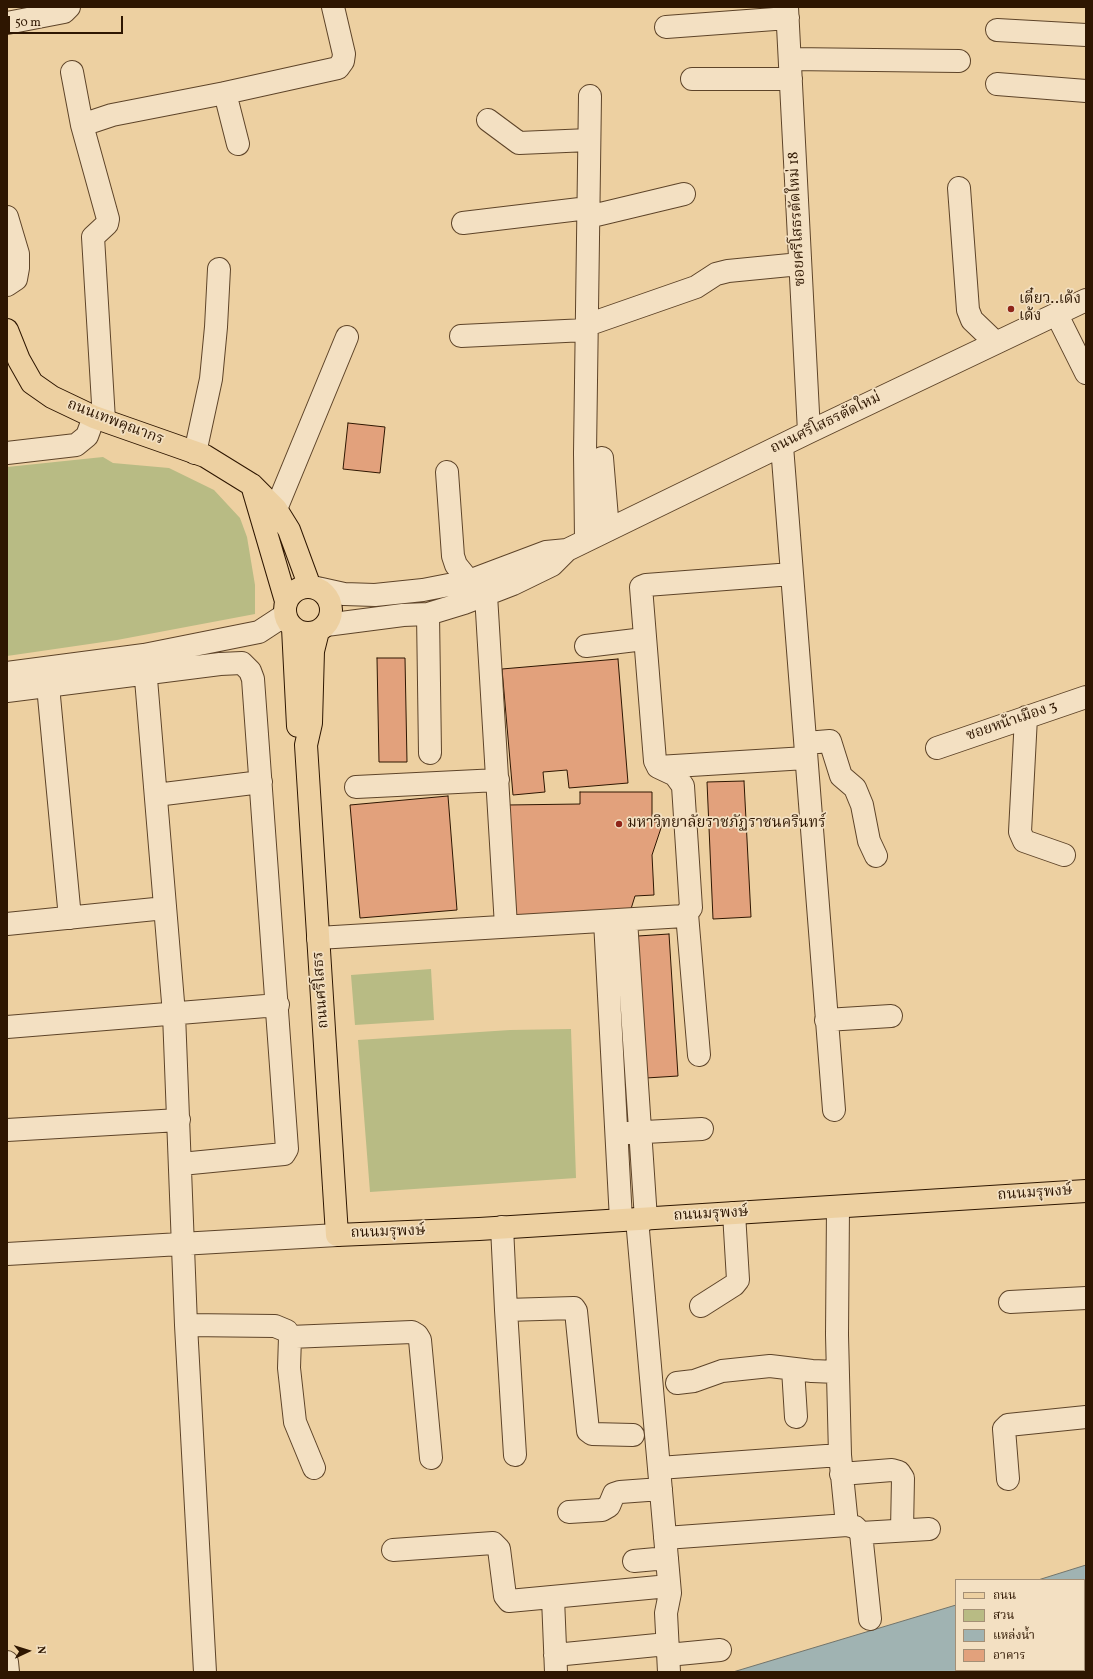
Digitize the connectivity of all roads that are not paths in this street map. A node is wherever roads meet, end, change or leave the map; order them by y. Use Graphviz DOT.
graph roads {
  1 [pos="69,7"];
  2 [pos="334,7"];
  3 [pos="787,12"];
  4 [pos="7,23"];
  5 [pos="666,27"];
  6 [pos="997,30"];
  7 [pos="1086,35"];
  8 [pos="959,61"];
  9 [pos="790,69"];
  10 [pos="72,72"];
  11 [pos="692,79"];
  12 [pos="997,84"];
  13 [pos="1086,91"];
  14 [pos="225,93"];
  15 [pos="590,96"];
  16 [pos="488,120"];
  17 [pos="82,125"];
  18 [pos="589,140"];
  19 [pos="238,144"];
  20 [pos="959,188"];
  21 [pos="684,194"];
  22 [pos="588,212"];
  23 [pos="7,217"];
  24 [pos="463,223"];
  25 [pos="800,264"];
  26 [pos="218,269"];
  27 [pos="7,285"];
  28 [pos="1086,300"];
  29 [pos="1057,314"];
  30 [pos="587,327"];
  31 [pos="7,330"];
  32 [pos="461,336"];
  33 [pos="347,337"];
  34 [pos="995,342"];
  35 [pos="1086,373"];
  36 [pos="99,418"];
  37 [pos="808,432"];
  38 [pos="782,446"];
  39 [pos="7,453"];
  40 [pos="196,453"];
  41 [pos="602,458"];
  42 [pos="447,472"];
  43 [pos="252,485"];
  44 [pos="276,509"];
  45 [pos="608,530"];
  46 [pos="577,545"];
  47 [pos="792,574"];
  48 [pos="469,580"];
  49 [pos="314,588"];
  50 [pos="486,594"];
  51 [pos="288,614"];
  52 [pos="428,614"];
  53 [pos="322,628"];
  54 [pos="644,638"];
  55 [pos="586,646"];
  56 [pos="144,664"];
  57 [pos="7,673"];
  58 [pos="48,686"];
  59 [pos="7,691"];
  60 [pos="1086,697"];
  61 [pos="1026,717"];
  62 [pos="306,745"];
  63 [pos="937,748"];
  64 [pos="806,751"];
  65 [pos="430,753"];
  66 [pos="658,767"];
  67 [pos="498,780"];
  68 [pos="261,782"];
  69 [pos="356,787"];
  70 [pos="156,796"];
  71 [pos="1064,855"];
  72 [pos="876,856"];
  73 [pos="165,908"];
  74 [pos="687,914"];
  75 [pos="70,918"];
  76 [pos="616,920"];
  77 [pos="7,924"];
  78 [pos="506,926"];
  79 [pos="318,938"];
  80 [pos="278,1005"];
  81 [pos="174,1014"];
  82 [pos="891,1016"];
  83 [pos="826,1020"];
  84 [pos="7,1027"];
  85 [pos="699,1055"];
  86 [pos="834,1110"];
  87 [pos="179,1120"];
  88 [pos="702,1128"];
  89 [pos="7,1130"];
  90 [pos="640,1133"];
  91 [pos="617,1134"];
  92 [pos="180,1164"];
  93 [pos="1086,1191"];
  94 [pos="838,1207"];
  95 [pos="734,1214"];
  96 [pos="635,1219"];
  97 [pos="502,1227"];
  98 [pos="337,1234"];
  99 [pos="184,1244"];
  100 [pos="7,1254"];
  101 [pos="1086,1298"];
  102 [pos="1010,1302"];
  103 [pos="701,1306"];
  104 [pos="506,1310"];
  105 [pos="186,1324"];
  106 [pos="290,1337"];
  107 [pos="793,1370"];
  108 [pos="837,1372"];
  109 [pos="677,1383"];
  110 [pos="796,1417"];
  111 [pos="1086,1417"];
  112 [pos="633,1435"];
  113 [pos="515,1455"];
  114 [pos="431,1458"];
  115 [pos="841,1464"];
  116 [pos="314,1468"];
  117 [pos="660,1479"];
  118 [pos="1008,1479"];
  119 [pos="569,1512"];
  120 [pos="854,1529"];
  121 [pos="929,1529"];
  122 [pos="902,1530"];
  123 [pos="666,1548"];
  124 [pos="393,1550"];
  125 [pos="634,1561"];
  126 [pos="670,1586"];
  127 [pos="553,1598"];
  128 [pos="870,1619"];
  129 [pos="720,1650"];
  130 [pos="668,1657"];
  131 [pos="7,1662"];
  132 [pos="555,1663"];
  133 [pos="8,1672"];
  134 [pos="204,1672"];
  1 -- 4 [label="street"];
  2 -- 14 [label="street"];
  3 -- 5 [label="street"];
  3 -- 9 [label="street, ซอยศรีโสธรตัดใหม่ 18"];
  6 -- 7 [label="street"];
  8 -- 9 [label="street"];
  9 -- 11 [label="street"];
  9 -- 25 [label="street, ซอยศรีโสธรตัดใหม่ 18"];
  10 -- 17 [label="street"];
  12 -- 13 [label="street"];
  14 -- 17 [label="street"];
  14 -- 19 [label="street"];
  15 -- 18 [label="street"];
  16 -- 18 [label="street"];
  17 -- 36 [label="street"];
  18 -- 22 [label="street"];
  20 -- 34 [label="street"];
  21 -- 22 [label="street"];
  22 -- 24 [label="street"];
  22 -- 30 [label="street"];
  23 -- 27 [label="street"];
  25 -- 30 [label="street"];
  25 -- 37 [label="street, ซอยศรีโสธรตัดใหม่ 18"];
  26 -- 40 [label="street"];
  28 -- 29 [label="street, ถนนศรีโสธรตัดใหม่"];
  29 -- 34 [label="street, ถนนศรีโสธรตัดใหม่"];
  29 -- 35 [label="street"];
  30 -- 32 [label="street"];
  30 -- 46 [label="street"];
  31 -- 36 [label="main road, ถนนเทพคุณากร"];
  33 -- 44 [label="street"];
  34 -- 37 [label="street, ถนนศรีโสธรตัดใหม่"];
  36 -- 39 [label="street"];
  36 -- 40 [label="main road, ถนนเทพคุณากร"];
  37 -- 38 [label="street, ถนนศรีโสธรตัดใหม่"];
  38 -- 45 [label="street, ถนนศรีโสธรตัดใหม่"];
  38 -- 47 [label="street"];
  40 -- 43 [label="main road, ถนนเทพคุณากร"];
  41 -- 45 [label="street"];
  42 -- 48 [label="street"];
  43 -- 44 [label="main road, ถนนเทพคุณากร"];
  43 -- 51 [label="main road"];
  44 -- 49 [label="main road, ถนนเทพคุณากร"];
  45 -- 46 [label="street, ถนนศรีโสธรตัดใหม่"];
  46 -- 48 [label="street, ถนนศรีโสธรตัดใหม่"];
  46 -- 50 [label="street, ถนนศรีโสธรตัดใหม่"];
  47 -- 54 [label="street"];
  47 -- 64 [label="street"];
  48 -- 49 [label="street, ถนนศรีโสธรตัดใหม่"];
  49 -- 51 [label="main road"];
  49 -- 53 [label="main road"];
  50 -- 52 [label="street, ถนนศรีโสธรตัดใหม่"];
  50 -- 67 [label="street"];
  51 -- 53 [label="main road"];
  51 -- 56 [label="street"];
  51 -- 62 [label="main road, ถนนศรีโสธร"];
  52 -- 53 [label="street, ถนนศรีโสธรตัดใหม่"];
  52 -- 65 [label="street"];
  53 -- 62 [label="main road, ถนนศรีโสธร"];
  54 -- 55 [label="street"];
  54 -- 66 [label="street"];
  56 -- 57 [label="street"];
  56 -- 58 [label="street"];
  56 -- 68 [label="street"];
  56 -- 70 [label="street"];
  58 -- 59 [label="street"];
  58 -- 75 [label="street"];
  60 -- 61 [label="street, ซอยหน้าเมือง 3"];
  61 -- 63 [label="street, ซอยหน้าเมือง 3"];
  61 -- 71 [label="street"];
  62 -- 79 [label="main road, ถนนศรีโสธร"];
  64 -- 66 [label="street"];
  64 -- 72 [label="street"];
  64 -- 83 [label="street"];
  66 -- 74 [label="street"];
  67 -- 69 [label="street"];
  67 -- 78 [label="street"];
  68 -- 70 [label="street"];
  68 -- 80 [label="street"];
  70 -- 73 [label="street"];
  73 -- 75 [label="street"];
  73 -- 81 [label="street"];
  74 -- 76 [label="street"];
  74 -- 85 [label="street"];
  75 -- 77 [label="street"];
  76 -- 78 [label="street"];
  76 -- 90 [label="street"];
  76 -- 91 [label="street"];
  78 -- 79 [label="street"];
  79 -- 98 [label="main road, ถนนศรีโสธร"];
  80 -- 81 [label="street"];
  80 -- 92 [label="street"];
  81 -- 84 [label="street"];
  81 -- 87 [label="street"];
  82 -- 83 [label="street"];
  83 -- 86 [label="street"];
  87 -- 89 [label="street"];
  87 -- 92 [label="street"];
  88 -- 90 [label="street"];
  90 -- 91 [label="street"];
  90 -- 96 [label="street"];
  91 -- 96 [label="street"];
  92 -- 99 [label="street"];
  93 -- 94 [label="main road, ถนนมรุพงษ์"];
  94 -- 95 [label="main road, ถนนมรุพงษ์"];
  94 -- 108 [label="street"];
  95 -- 96 [label="main road, ถนนมรุพงษ์"];
  95 -- 103 [label="street"];
  96 -- 97 [label="main road, ถนนมรุพงษ์"];
  96 -- 117 [label="street"];
  97 -- 98 [label="main road, ถนนมรุพงษ์"];
  97 -- 104 [label="street"];
  98 -- 99 [label="street"];
  99 -- 100 [label="street"];
  99 -- 105 [label="street"];
  101 -- 102 [label="street"];
  104 -- 112 [label="street"];
  104 -- 113 [label="street"];
  105 -- 106 [label="street"];
  105 -- 134 [label="street"];
  106 -- 114 [label="street"];
  106 -- 116 [label="street"];
  107 -- 108 [label="street"];
  107 -- 109 [label="street"];
  107 -- 110 [label="street"];
  108 -- 115 [label="street"];
  111 -- 118 [label="street"];
  115 -- 117 [label="street"];
  115 -- 120 [label="street"];
  115 -- 122 [label="street"];
  117 -- 119 [label="street"];
  117 -- 123 [label="street"];
  120 -- 122 [label="street"];
  120 -- 123 [label="street"];
  120 -- 128 [label="street"];
  121 -- 122 [label="street"];
  123 -- 125 [label="street"];
  123 -- 126 [label="street"];
  124 -- 127 [label="street"];
  126 -- 127 [label="street"];
  126 -- 130 [label="street"];
  127 -- 132 [label="street"];
  129 -- 130 [label="street"];
  130 -- 132 [label="street"];
  131 -- 133 [label="street"];
}
